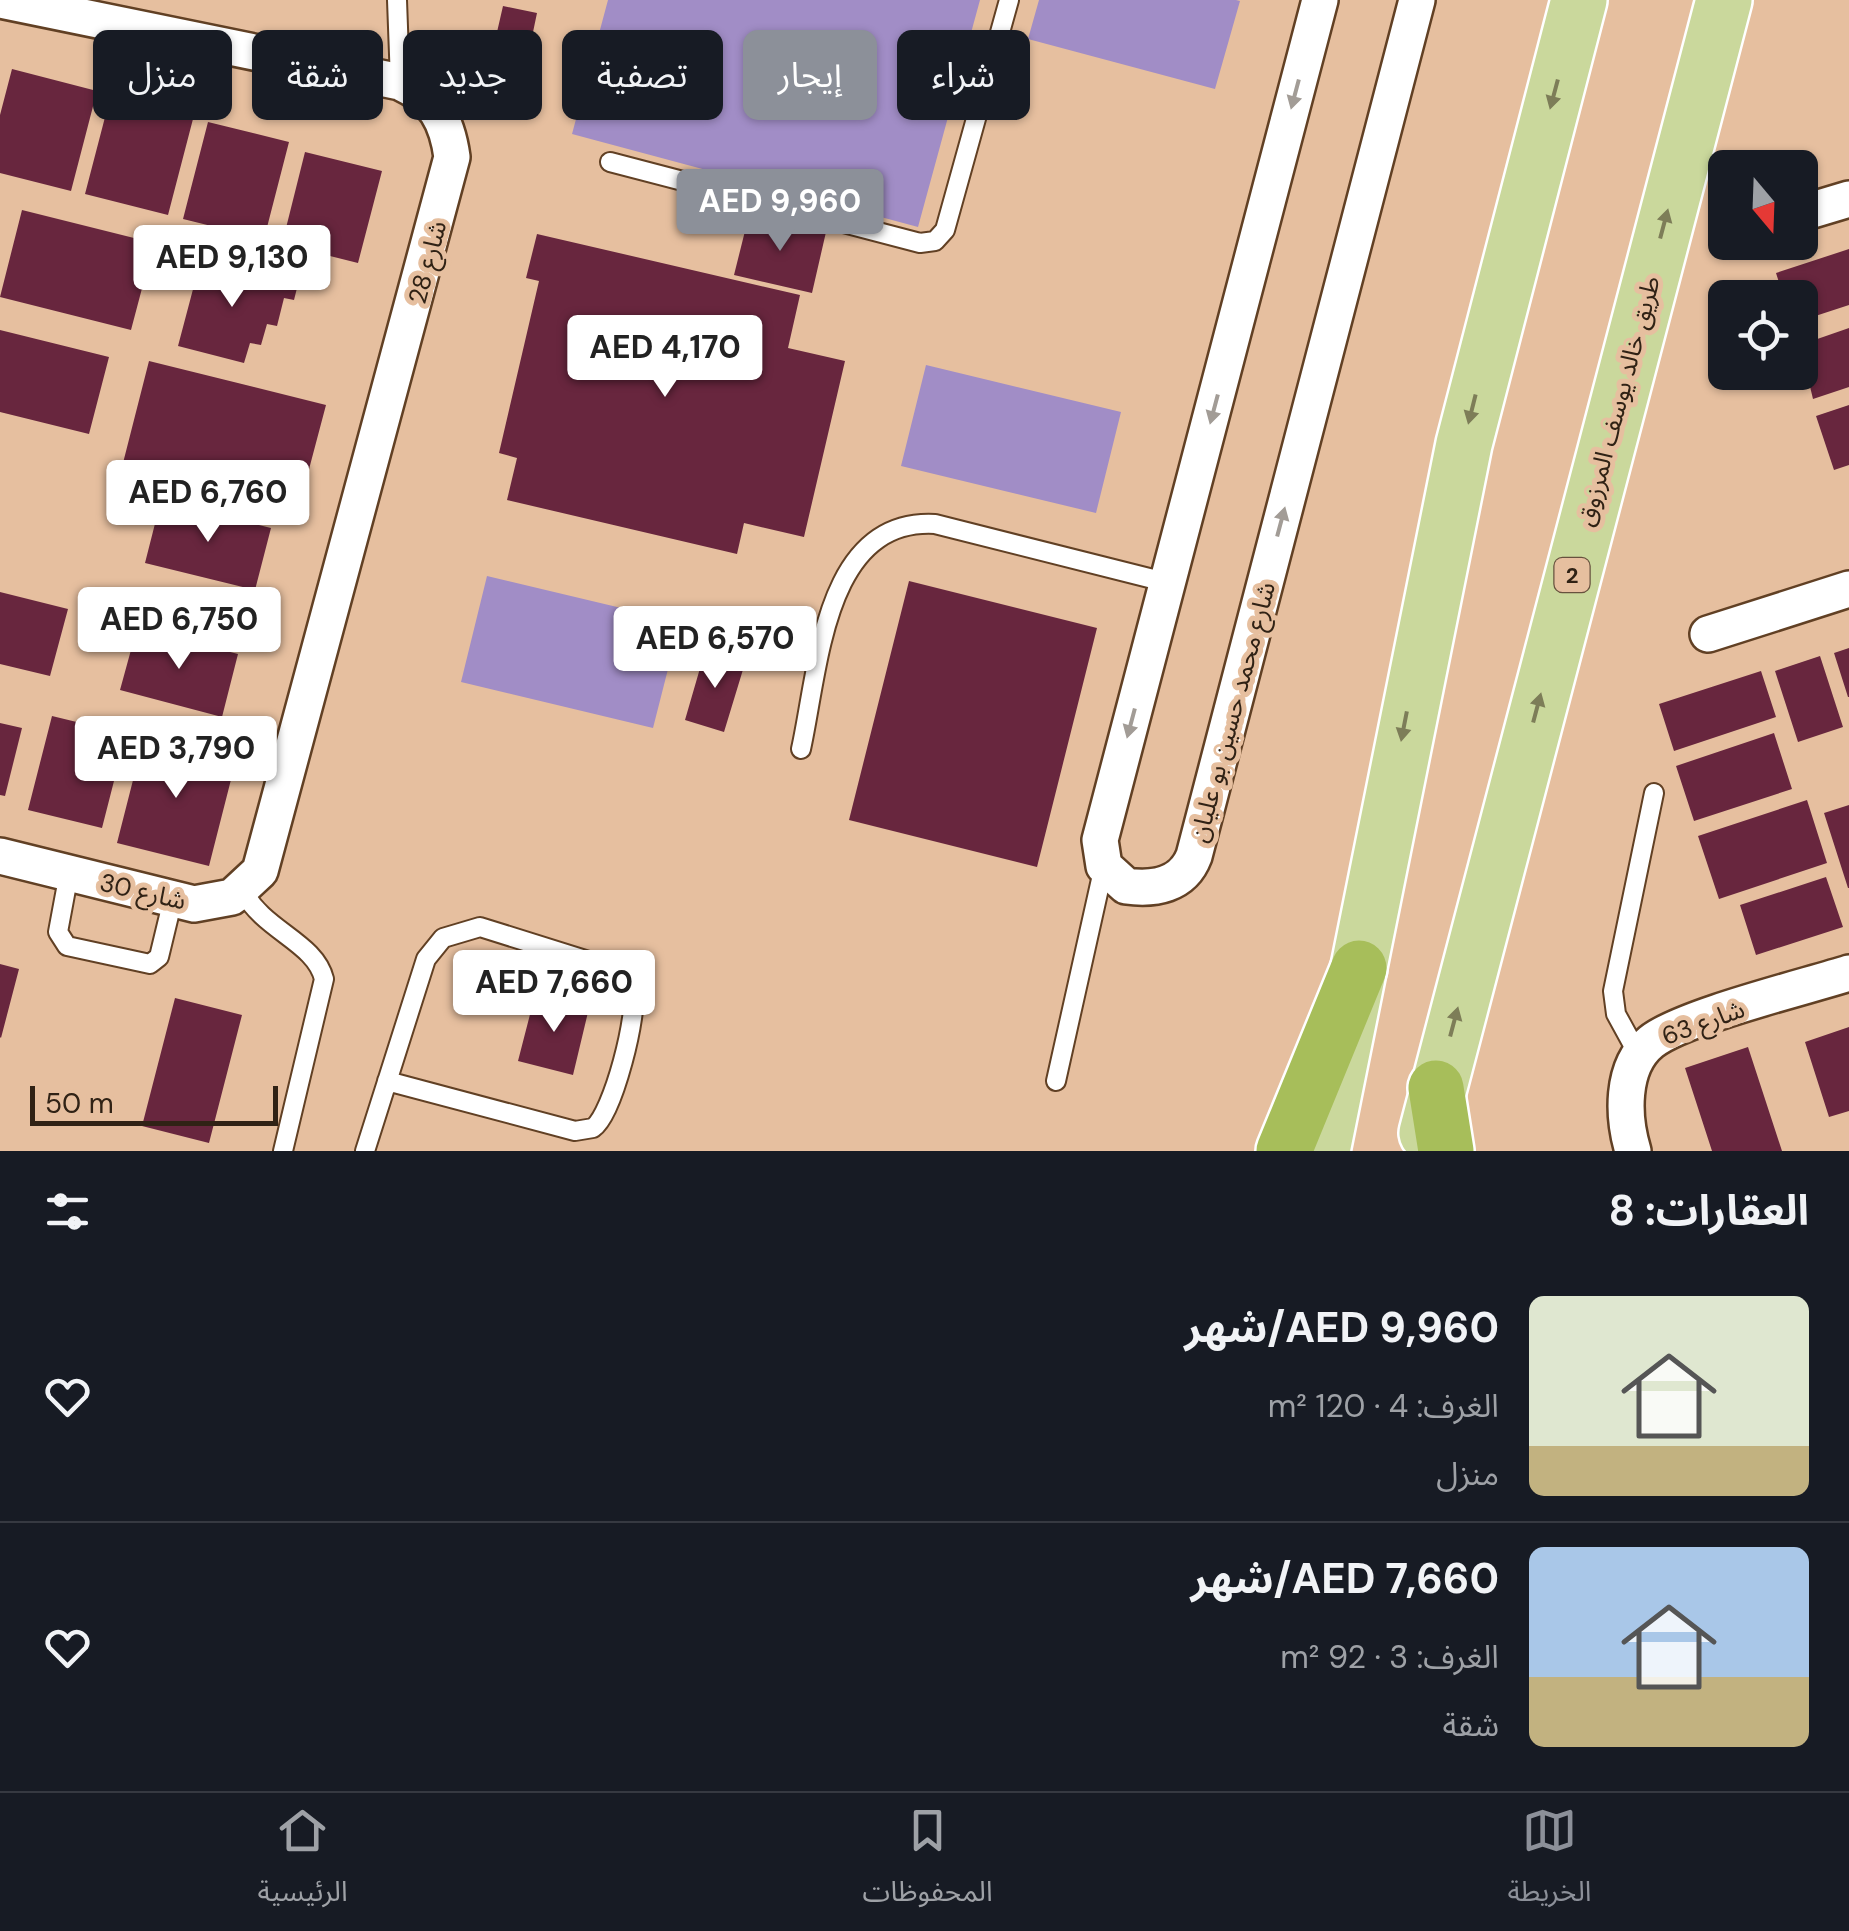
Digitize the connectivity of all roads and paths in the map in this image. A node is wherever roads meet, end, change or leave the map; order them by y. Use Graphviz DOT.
graph roads {
  1 [pos="0,0"];
  2 [pos="397,0"];
  3 [pos="1009,0"];
  4 [pos="1320,0"];
  5 [pos="1417,0"];
  6 [pos="1579,0"];
  7 [pos="1724,0"];
  8 [pos="400,82"];
  9 [pos="610,162"];
  10 [pos="1849,199"];
  11 [pos="1818,209"];
  12 [pos="1168,583"];
  13 [pos="1849,590"];
  14 [pos="1708,634"];
  15 [pos="801,749"];
  16 [pos="1654,793"];
  17 [pos="0,856"];
  18 [pos="1104,866"];
  19 [pos="69,873"];
  20 [pos="242,890"];
  21 [pos="174,899"];
  22 [pos="1358,968"];
  23 [pos="1849,973"];
  24 [pos="1638,1056"];
  25 [pos="387,1081"];
  26 [pos="1056,1081"];
  27 [pos="1436,1088"];
  28 [pos="1631,1142"];
  29 [pos="282,1151"];
  30 [pos="364,1151"];
  31 [pos="1284,1151"];
  32 [pos="1322,1151"];
  33 [pos="1424,1151"];
  34 [pos="1446,1151"];
  1 -- 8 [label="street, شارع 28"];
  2 -- 8 [label="lane"];
  3 -- 9 [label="lane"];
  4 -- 12 [label="street, one-way"];
  18 -- 5 [label="street, شارع محمد حسين بو عليان, one-way"];
  6 -- 22 [label="main road, one-way"];
  27 -- 7 [label="main road, طريق خالد يوسف المرزوق / 2, one-way"];
  8 -- 20 [label="street, شارع 28"];
  10 -- 11 [label="street"];
  12 -- 15 [label="lane"];
  12 -- 18 [label="street, one-way"];
  13 -- 14 [label="street"];
  16 -- 24 [label="lane"];
  17 -- 19 [label="street, شارع 30"];
  18 -- 26 [label="lane"];
  19 -- 21 [label="street, شارع 30"];
  19 -- 21 [label="lane"];
  20 -- 21 [label="street, شارع 30"];
  20 -- 29 [label="lane"];
  22 -- 31 [label="highway"];
  22 -- 32 [label="main road"];
  23 -- 24 [label="street, شارع 63"];
  24 -- 28 [label="street, شارع 63"];
  25 -- 25 [label="lane"];
  25 -- 30 [label="lane"];
  27 -- 33 [label="main road, طريق خالد يوسف المرزوق / 2"];
  27 -- 34 [label="highway"];
}
